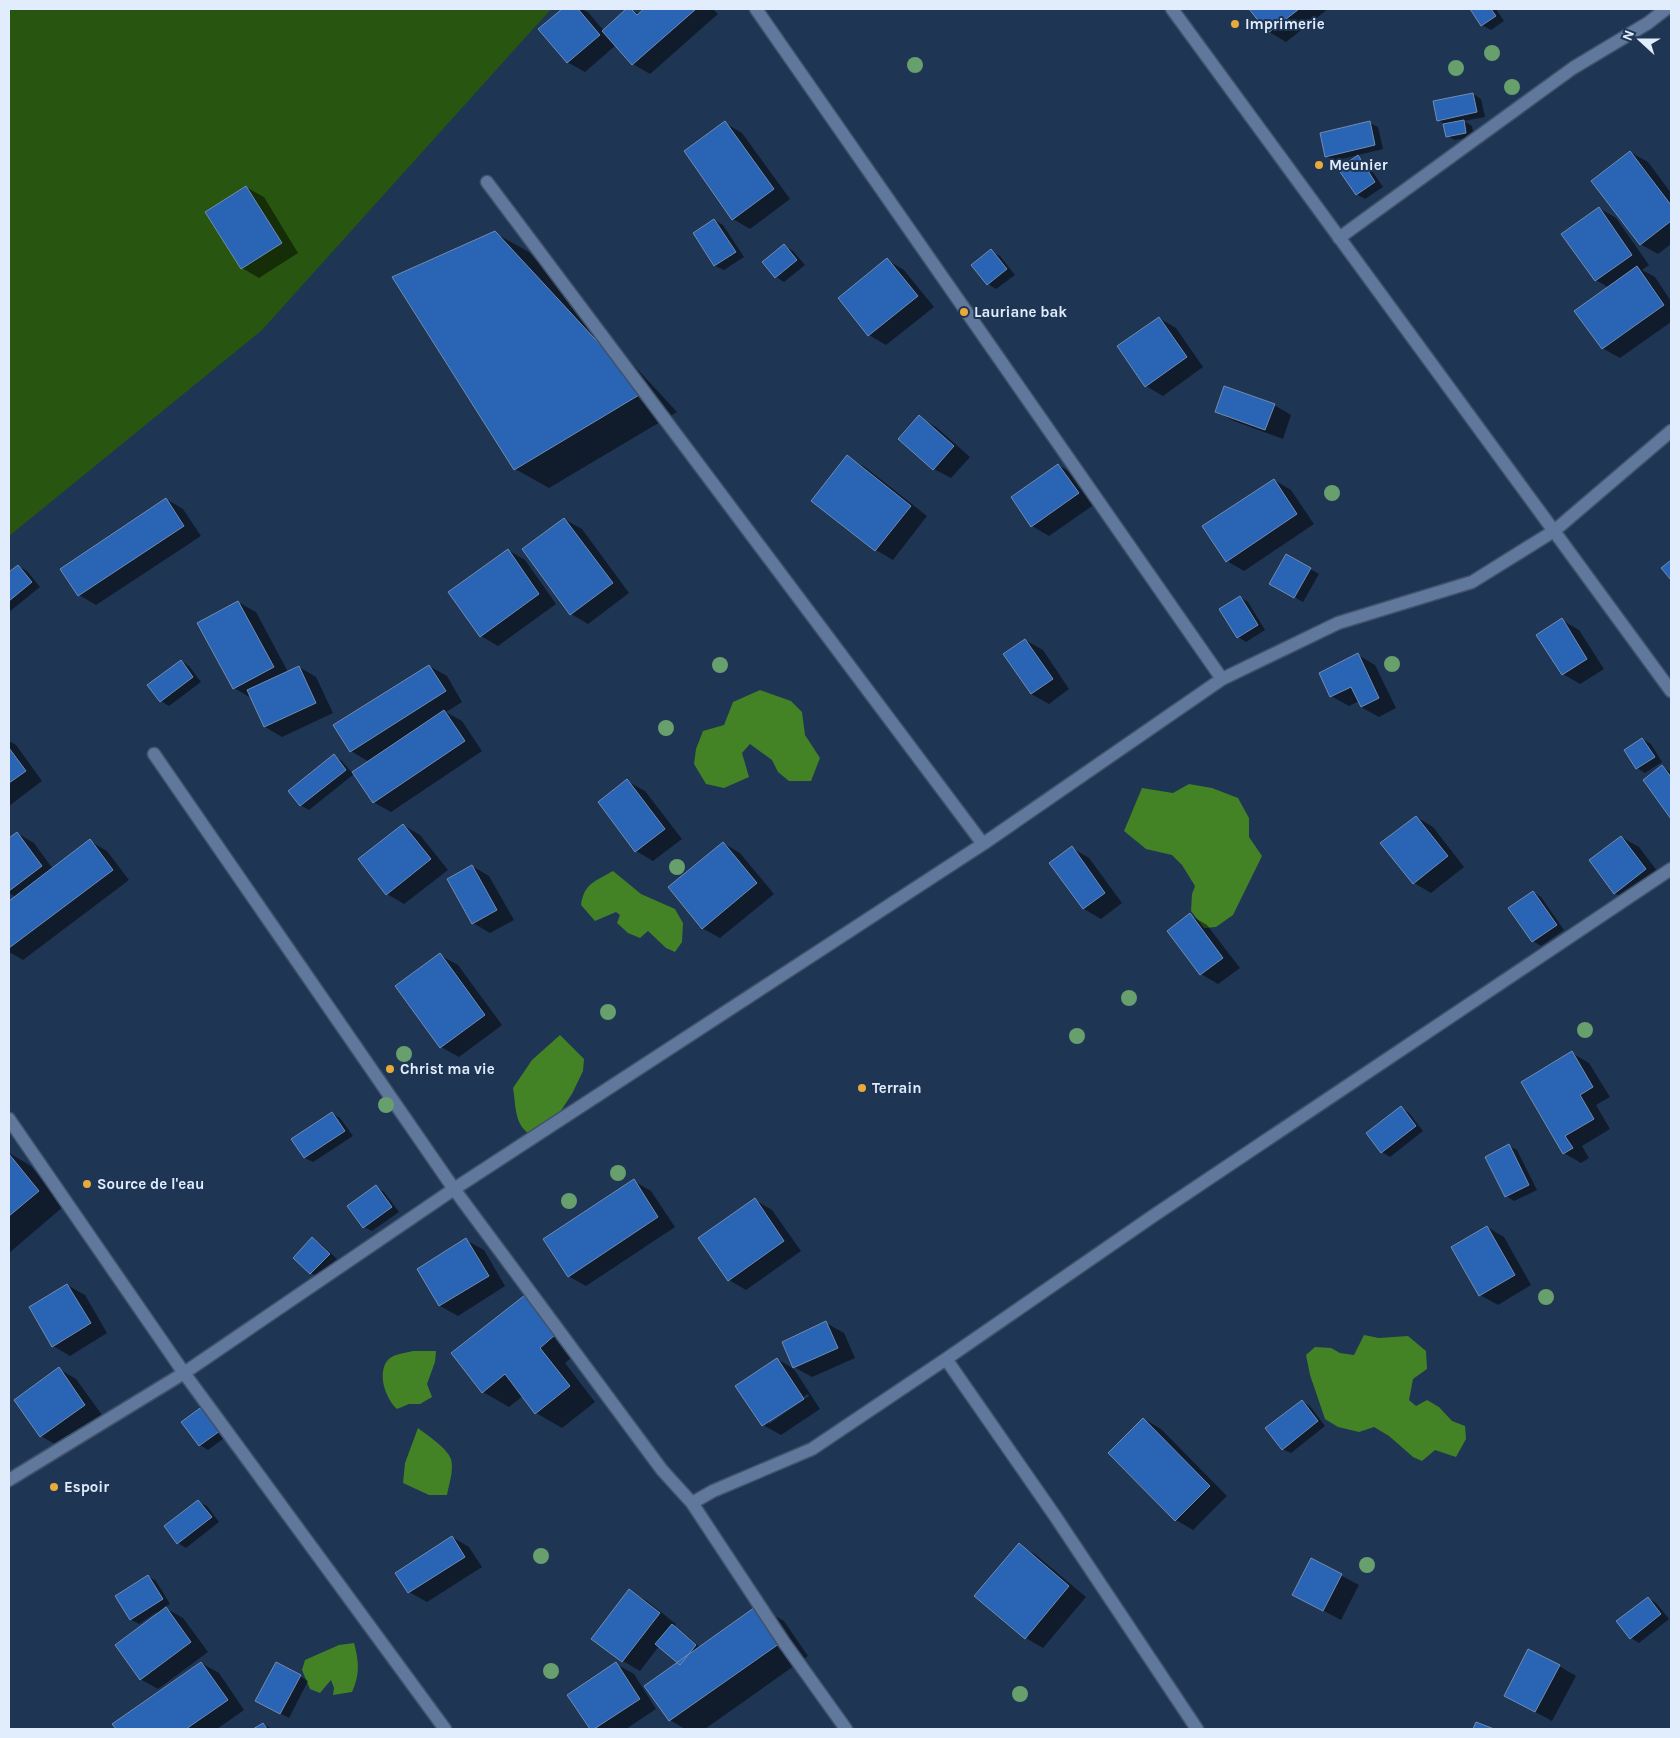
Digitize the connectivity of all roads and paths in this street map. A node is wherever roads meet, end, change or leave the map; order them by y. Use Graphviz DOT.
graph roads {
  1 [pos="756,9"];
  2 [pos="1172,9"];
  3 [pos="1666,9"];
  4 [pos="487,182"];
  5 [pos="1339,238"];
  6 [pos="1671,431"];
  7 [pos="1554,531"];
  8 [pos="1222,679"];
  9 [pos="1671,691"];
  10 [pos="154,754"];
  11 [pos="983,844"];
  12 [pos="1671,869"];
  13 [pos="9,1119"];
  14 [pos="454,1188"];
  15 [pos="946,1359"];
  16 [pos="184,1373"];
  17 [pos="9,1480"];
  18 [pos="692,1503"];
  19 [pos="445,1729"];
  20 [pos="846,1729"];
  21 [pos="1197,1729"];
  1 -- 8 [label="street"];
  2 -- 5 [label="street"];
  3 -- 5 [label="street"];
  4 -- 11 [label="street"];
  5 -- 7 [label="street"];
  6 -- 7 [label="street"];
  7 -- 8 [label="street"];
  7 -- 9 [label="street"];
  8 -- 11 [label="street"];
  10 -- 14 [label="street"];
  11 -- 14 [label="street"];
  12 -- 15 [label="street"];
  13 -- 16 [label="street"];
  14 -- 16 [label="street"];
  14 -- 18 [label="street"];
  15 -- 18 [label="street"];
  15 -- 21 [label="street"];
  16 -- 17 [label="street"];
  16 -- 19 [label="street"];
  18 -- 20 [label="street"];
}
